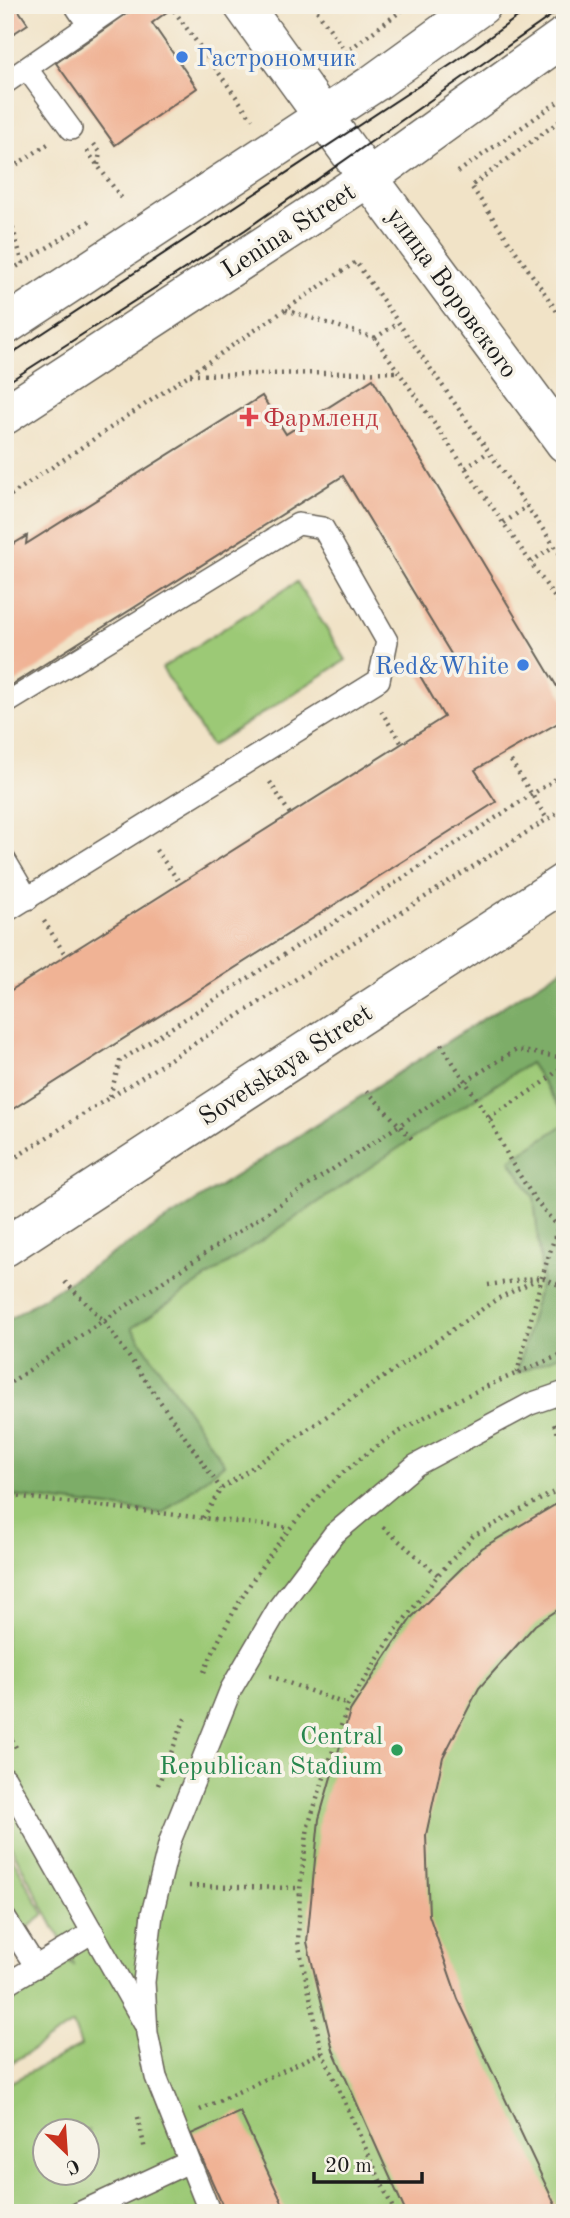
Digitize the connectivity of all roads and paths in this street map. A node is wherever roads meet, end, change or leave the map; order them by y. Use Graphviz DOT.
graph roads {
  1 [pos="75,5"];
  2 [pos="118,5"];
  3 [pos="170,5"];
  4 [pos="243,5"];
  5 [pos="313,5"];
  6 [pos="409,5"];
  7 [pos="482,5"];
  8 [pos="89,26"];
  9 [pos="565,36"];
  10 [pos="27,69"];
  11 [pos="5,83"];
  12 [pos="565,97"];
  13 [pos="565,117"];
  14 [pos="323,118"];
  15 [pos="252,119"];
  16 [pos="71,129"];
  17 [pos="100,152"];
  18 [pos="29,155"];
  19 [pos="98,166"];
  20 [pos="5,172"];
  21 [pos="458,173"];
  22 [pos="369,177"];
  23 [pos="123,200"];
  24 [pos="5,201"];
  25 [pos="23,264"];
  26 [pos="285,310"];
  27 [pos="398,323"];
  28 [pos="565,323"];
  29 [pos="5,326"];
  30 [pos="375,338"];
  31 [pos="399,372"];
  32 [pos="190,375"];
  33 [pos="5,415"];
  34 [pos="565,443"];
  35 [pos="488,452"];
  36 [pos="466,468"];
  37 [pos="5,499"];
  38 [pos="527,506"];
  39 [pos="504,523"];
  40 [pos="554,546"];
  41 [pos="565,561"];
  42 [pos="531,562"];
  43 [pos="565,612"];
  44 [pos="5,704"];
  45 [pos="386,718"];
  46 [pos="402,744"];
  47 [pos="511,761"];
  48 [pos="565,773"];
  49 [pos="277,793"];
  50 [pos="531,795"];
  51 [pos="565,808"];
  52 [pos="290,814"];
  53 [pos="547,819"];
  54 [pos="150,841"];
  55 [pos="5,860"];
  56 [pos="565,882"];
  57 [pos="180,883"];
  58 [pos="33,906"];
  59 [pos="5,912"];
  60 [pos="66,956"];
  61 [pos="441,1044"];
  62 [pos="565,1058"];
  63 [pos="565,1064"];
  64 [pos="466,1081"];
  65 [pos="367,1091"];
  66 [pos="110,1096"];
  67 [pos="489,1118"];
  68 [pos="400,1124"];
  69 [pos="412,1139"];
  70 [pos="5,1164"];
  71 [pos="565,1206"];
  72 [pos="558,1227"];
  73 [pos="565,1236"];
  74 [pos="5,1247"];
  75 [pos="542,1277"];
  76 [pos="65,1282"];
  77 [pos="488,1285"];
  78 [pos="565,1288"];
  79 [pos="104,1321"];
  80 [pos="565,1353"];
  81 [pos="5,1386"];
  82 [pos="565,1392"];
  83 [pos="552,1420"];
  84 [pos="565,1449"];
  85 [pos="565,1486"];
  86 [pos="220,1489"];
  87 [pos="5,1495"];
  88 [pos="203,1518"];
  89 [pos="378,1522"];
  90 [pos="289,1528"];
  91 [pos="438,1575"];
  92 [pos="263,1673"];
  93 [pos="348,1705"];
  94 [pos="5,1778"];
  95 [pos="176,1886"];
  96 [pos="300,1888"];
  97 [pos="5,1918"];
  98 [pos="93,1932"];
  99 [pos="36,1967"];
  100 [pos="5,1985"];
  101 [pos="146,2026"];
  102 [pos="322,2052"];
  103 [pos="198,2111"];
  104 [pos="189,2162"];
  105 [pos="79,2213"];
  106 [pos="210,2213"];
  107 [pos="395,2213"];
  1 -- 8 [label="lane"];
  2 -- 8 [label="lane"];
  3 -- 15 [label="path"];
  4 -- 14 [label="main road, улица Воровского"];
  5 -- 6 [label="path"];
  7 -- 14 [label="main road"];
  8 -- 10 [label="lane"];
  9 -- 22 [label="main road, Lenina Street"];
  10 -- 11 [label="lane"];
  10 -- 16 [label="lane"];
  12 -- 21 [label="path"];
  13 -- 28 [label="path"];
  14 -- 22 [label="main road, улица Воровского"];
  14 -- 29 [label="main road"];
  16 -- 19 [label="path"];
  17 -- 19 [label="path"];
  18 -- 20 [label="path"];
  19 -- 23 [label="path"];
  22 -- 33 [label="main road, Lenina Street"];
  22 -- 34 [label="main road, улица Воровского"];
  24 -- 25 [label="path"];
  26 -- 27 [label="path"];
  26 -- 30 [label="path"];
  26 -- 32 [label="path"];
  27 -- 30 [label="path"];
  27 -- 35 [label="path"];
  30 -- 31 [label="path"];
  31 -- 32 [label="path"];
  31 -- 36 [label="path"];
  32 -- 37 [label="path"];
  35 -- 36 [label="path"];
  35 -- 38 [label="path"];
  36 -- 39 [label="path"];
  38 -- 39 [label="path"];
  38 -- 40 [label="path"];
  39 -- 42 [label="path"];
  40 -- 41 [label="path"];
  40 -- 42 [label="path"];
  42 -- 43 [label="path"];
  44 -- 58 [label="lane"];
  45 -- 46 [label="path"];
  47 -- 50 [label="path"];
  48 -- 50 [label="path"];
  49 -- 52 [label="path"];
  50 -- 53 [label="path"];
  50 -- 66 [label="path"];
  51 -- 53 [label="path"];
  53 -- 66 [label="path"];
  54 -- 57 [label="path"];
  55 -- 58 [label="lane"];
  56 -- 74 [label="main road, Sovetskaya Street"];
  58 -- 59 [label="lane"];
  58 -- 60 [label="path"];
  61 -- 64 [label="path"];
  62 -- 64 [label="path"];
  63 -- 67 [label="path"];
  64 -- 67 [label="path"];
  64 -- 68 [label="path"];
  65 -- 68 [label="path"];
  66 -- 70 [label="path"];
  67 -- 72 [label="path"];
  68 -- 69 [label="path"];
  68 -- 79 [label="path"];
  71 -- 72 [label="path"];
  72 -- 73 [label="path"];
  72 -- 75 [label="path"];
  75 -- 77 [label="path"];
  75 -- 78 [label="path"];
  75 -- 80 [label="path"];
  75 -- 86 [label="path"];
  76 -- 79 [label="path"];
  79 -- 81 [label="path"];
  79 -- 86 [label="path"];
  82 -- 101 [label="lane"];
  83 -- 84 [label="path"];
  85 -- 91 [label="path"];
  86 -- 88 [label="path"];
  87 -- 88 [label="path"];
  88 -- 90 [label="path"];
  89 -- 91 [label="path"];
  91 -- 93 [label="path"];
  92 -- 93 [label="path"];
  93 -- 96 [label="path"];
  94 -- 98 [label="lane"];
  95 -- 96 [label="path"];
  96 -- 102 [label="path"];
  97 -- 99 [label="lane"];
  98 -- 99 [label="lane"];
  98 -- 101 [label="lane"];
  99 -- 100 [label="lane"];
  101 -- 104 [label="lane"];
  102 -- 103 [label="path"];
  102 -- 107 [label="path"];
  104 -- 105 [label="lane"];
  104 -- 106 [label="lane"];
}
